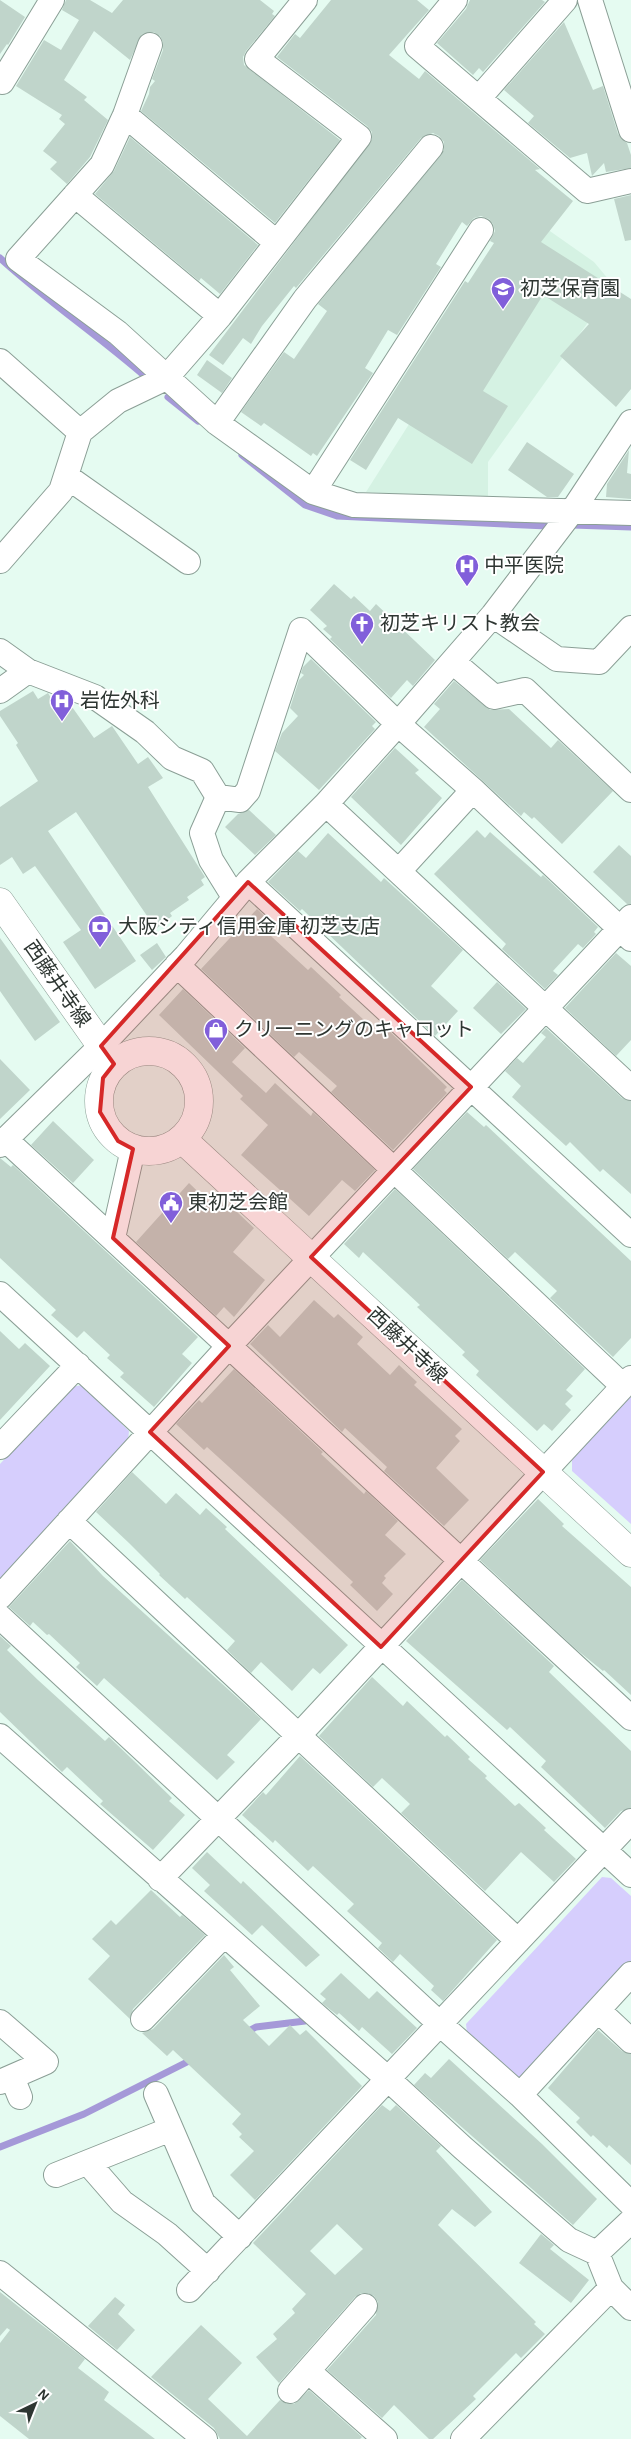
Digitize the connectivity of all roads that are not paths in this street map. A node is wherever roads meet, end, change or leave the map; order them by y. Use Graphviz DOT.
graph roads {
  1 [pos="52,0"];
  2 [pos="305,0"];
  3 [pos="455,0"];
  4 [pos="565,0"];
  5 [pos="590,0"];
  6 [pos="150,45"];
  7 [pos="0,80"];
  8 [pos="624,82"];
  9 [pos="479,98"];
  10 [pos="125,116"];
  11 [pos="631,130"];
  12 [pos="431,147"];
  13 [pos="631,181"];
  14 [pos="76,195"];
  15 [pos="481,230"];
  16 [pos="276,242"];
  17 [pos="220,316"];
  18 [pos="0,361"];
  19 [pos="166,378"];
  20 [pos="631,422"];
  21 [pos="217,423"];
  22 [pos="80,432"];
  23 [pos="66,476"];
  24 [pos="314,492"];
  25 [pos="573,510"];
  26 [pos="631,513"];
  27 [pos="0,561"];
  28 [pos="188,562"];
  29 [pos="493,615"];
  30 [pos="631,628"];
  31 [pos="0,651"];
  32 [pos="452,662"];
  33 [pos="28,671"];
  34 [pos="0,691"];
  35 [pos="398,724"];
  36 [pos="473,790"];
  37 [pos="631,790"];
  38 [pos="218,797"];
  39 [pos="326,804"];
  40 [pos="399,871"];
  41 [pos="241,890"];
  42 [pos="0,902"];
  43 [pos="627,928"];
  44 [pos="177,965"];
  45 [pos="545,1009"];
  46 [pos="108,1055"];
  47 [pos="471,1087"];
  48 [pos="631,1088"];
  49 [pos="182,1140"];
  50 [pos="3,1143"];
  51 [pos="133,1149"];
  52 [pos="394,1169"];
  53 [pos="631,1235"];
  54 [pos="113,1238"];
  55 [pos="311,1257"];
  56 [pos="0,1294"];
  57 [pos="229,1346"];
  58 [pos="78,1365"];
  59 [pos="627,1382"];
  60 [pos="150,1432"];
  61 [pos="0,1447"];
  62 [pos="543,1472"];
  63 [pos="69,1521"];
  64 [pos="631,1553"];
  65 [pos="461,1560"];
  66 [pos="0,1597"];
  67 [pos="0,1617"];
  68 [pos="381,1647"];
  69 [pos="631,1718"];
  70 [pos="300,1734"];
  71 [pos="0,1736"];
  72 [pos="218,1819"];
  73 [pos="631,1822"];
  74 [pos="604,1850"];
  75 [pos="631,1875"];
  76 [pos="160,1879"];
  77 [pos="224,1935"];
  78 [pos="518,1941"];
  79 [pos="631,1974"];
  80 [pos="598,2010"];
  81 [pos="143,2019"];
  82 [pos="0,2022"];
  83 [pos="440,2024"];
  84 [pos="631,2041"];
  85 [pos="388,2079"];
  86 [pos="11,2085"];
  87 [pos="156,2094"];
  88 [pos="520,2095"];
  89 [pos="171,2129"];
  90 [pos="88,2163"];
  91 [pos="56,2175"];
  92 [pos="631,2204"];
  93 [pos="631,2221"];
  94 [pos="240,2237"];
  95 [pos="597,2253"];
  96 [pos="208,2271"];
  97 [pos="0,2273"];
  98 [pos="611,2288"];
  99 [pos="189,2290"];
  100 [pos="365,2306"];
  101 [pos="631,2308"];
  102 [pos="308,2371"];
  103 [pos="290,2391"];
  104 [pos="205,2439"];
  105 [pos="385,2439"];
  106 [pos="463,2439"];
  1 -- 7 [label="street"];
  2 -- 16 [label="street"];
  3 -- 9 [label="street"];
  4 -- 9 [label="street"];
  5 -- 8 [label="street"];
  6 -- 10 [label="street"];
  8 -- 11 [label="street"];
  9 -- 13 [label="street"];
  10 -- 14 [label="street"];
  10 -- 16 [label="street"];
  12 -- 21 [label="street"];
  14 -- 17 [label="street"];
  14 -- 19 [label="street"];
  15 -- 24 [label="street"];
  16 -- 17 [label="street"];
  17 -- 19 [label="street"];
  18 -- 22 [label="street"];
  19 -- 21 [label="street"];
  19 -- 22 [label="street"];
  20 -- 25 [label="street"];
  21 -- 24 [label="street"];
  22 -- 23 [label="street"];
  23 -- 27 [label="street"];
  23 -- 28 [label="street"];
  24 -- 25 [label="street"];
  25 -- 26 [label="street"];
  25 -- 29 [label="street"];
  29 -- 30 [label="street"];
  29 -- 32 [label="street"];
  31 -- 33 [label="street"];
  32 -- 35 [label="street"];
  32 -- 37 [label="street"];
  33 -- 34 [label="street"];
  33 -- 38 [label="street"];
  35 -- 36 [label="street"];
  35 -- 38 [label="street"];
  35 -- 39 [label="street"];
  36 -- 40 [label="street"];
  36 -- 43 [label="street"];
  38 -- 41 [label="street"];
  39 -- 40 [label="street"];
  39 -- 41 [label="street"];
  40 -- 45 [label="street"];
  41 -- 44 [label="street"];
  41 -- 47 [label="street"];
  42 -- 46 [label="main road, 西藤井寺線"];
  43 -- 45 [label="street"];
  44 -- 46 [label="street"];
  44 -- 52 [label="street"];
  45 -- 47 [label="street"];
  45 -- 48 [label="street"];
  46 -- 49 [label="main road"];
  46 -- 50 [label="street"];
  46 -- 51 [label="main road"];
  47 -- 52 [label="street"];
  47 -- 53 [label="street"];
  49 -- 51 [label="main road"];
  49 -- 55 [label="main road, 西藤井寺線"];
  50 -- 54 [label="street"];
  51 -- 54 [label="street"];
  52 -- 55 [label="street"];
  52 -- 59 [label="street"];
  54 -- 57 [label="street"];
  55 -- 57 [label="street"];
  55 -- 62 [label="main road, 西藤井寺線"];
  56 -- 58 [label="street"];
  57 -- 60 [label="street"];
  57 -- 65 [label="street"];
  58 -- 60 [label="street"];
  58 -- 61 [label="street"];
  59 -- 62 [label="street"];
  60 -- 63 [label="street"];
  60 -- 68 [label="street"];
  62 -- 64 [label="main road, 西藤井寺線"];
  62 -- 65 [label="street"];
  63 -- 66 [label="street"];
  63 -- 70 [label="street"];
  65 -- 68 [label="street"];
  65 -- 69 [label="street"];
  67 -- 72 [label="street"];
  68 -- 70 [label="street"];
  68 -- 74 [label="street"];
  70 -- 72 [label="street"];
  70 -- 78 [label="street"];
  71 -- 76 [label="street"];
  72 -- 76 [label="street"];
  72 -- 83 [label="street"];
  73 -- 74 [label="street"];
  74 -- 75 [label="street"];
  74 -- 78 [label="street"];
  76 -- 77 [label="street"];
  77 -- 81 [label="street"];
  77 -- 85 [label="street"];
  78 -- 83 [label="street"];
  79 -- 80 [label="street"];
  80 -- 84 [label="street"];
  80 -- 88 [label="street"];
  82 -- 86 [label="street"];
  83 -- 85 [label="street"];
  83 -- 88 [label="street"];
  85 -- 94 [label="street"];
  85 -- 95 [label="street"];
  87 -- 89 [label="street"];
  88 -- 92 [label="street"];
  89 -- 90 [label="street"];
  89 -- 94 [label="street"];
  90 -- 91 [label="street"];
  90 -- 96 [label="street"];
  93 -- 95 [label="street"];
  94 -- 96 [label="street"];
  95 -- 98 [label="street"];
  96 -- 99 [label="street"];
  97 -- 104 [label="street"];
  98 -- 101 [label="street"];
  98 -- 106 [label="street"];
  100 -- 102 [label="street"];
  102 -- 103 [label="street"];
  102 -- 105 [label="street"];
}
